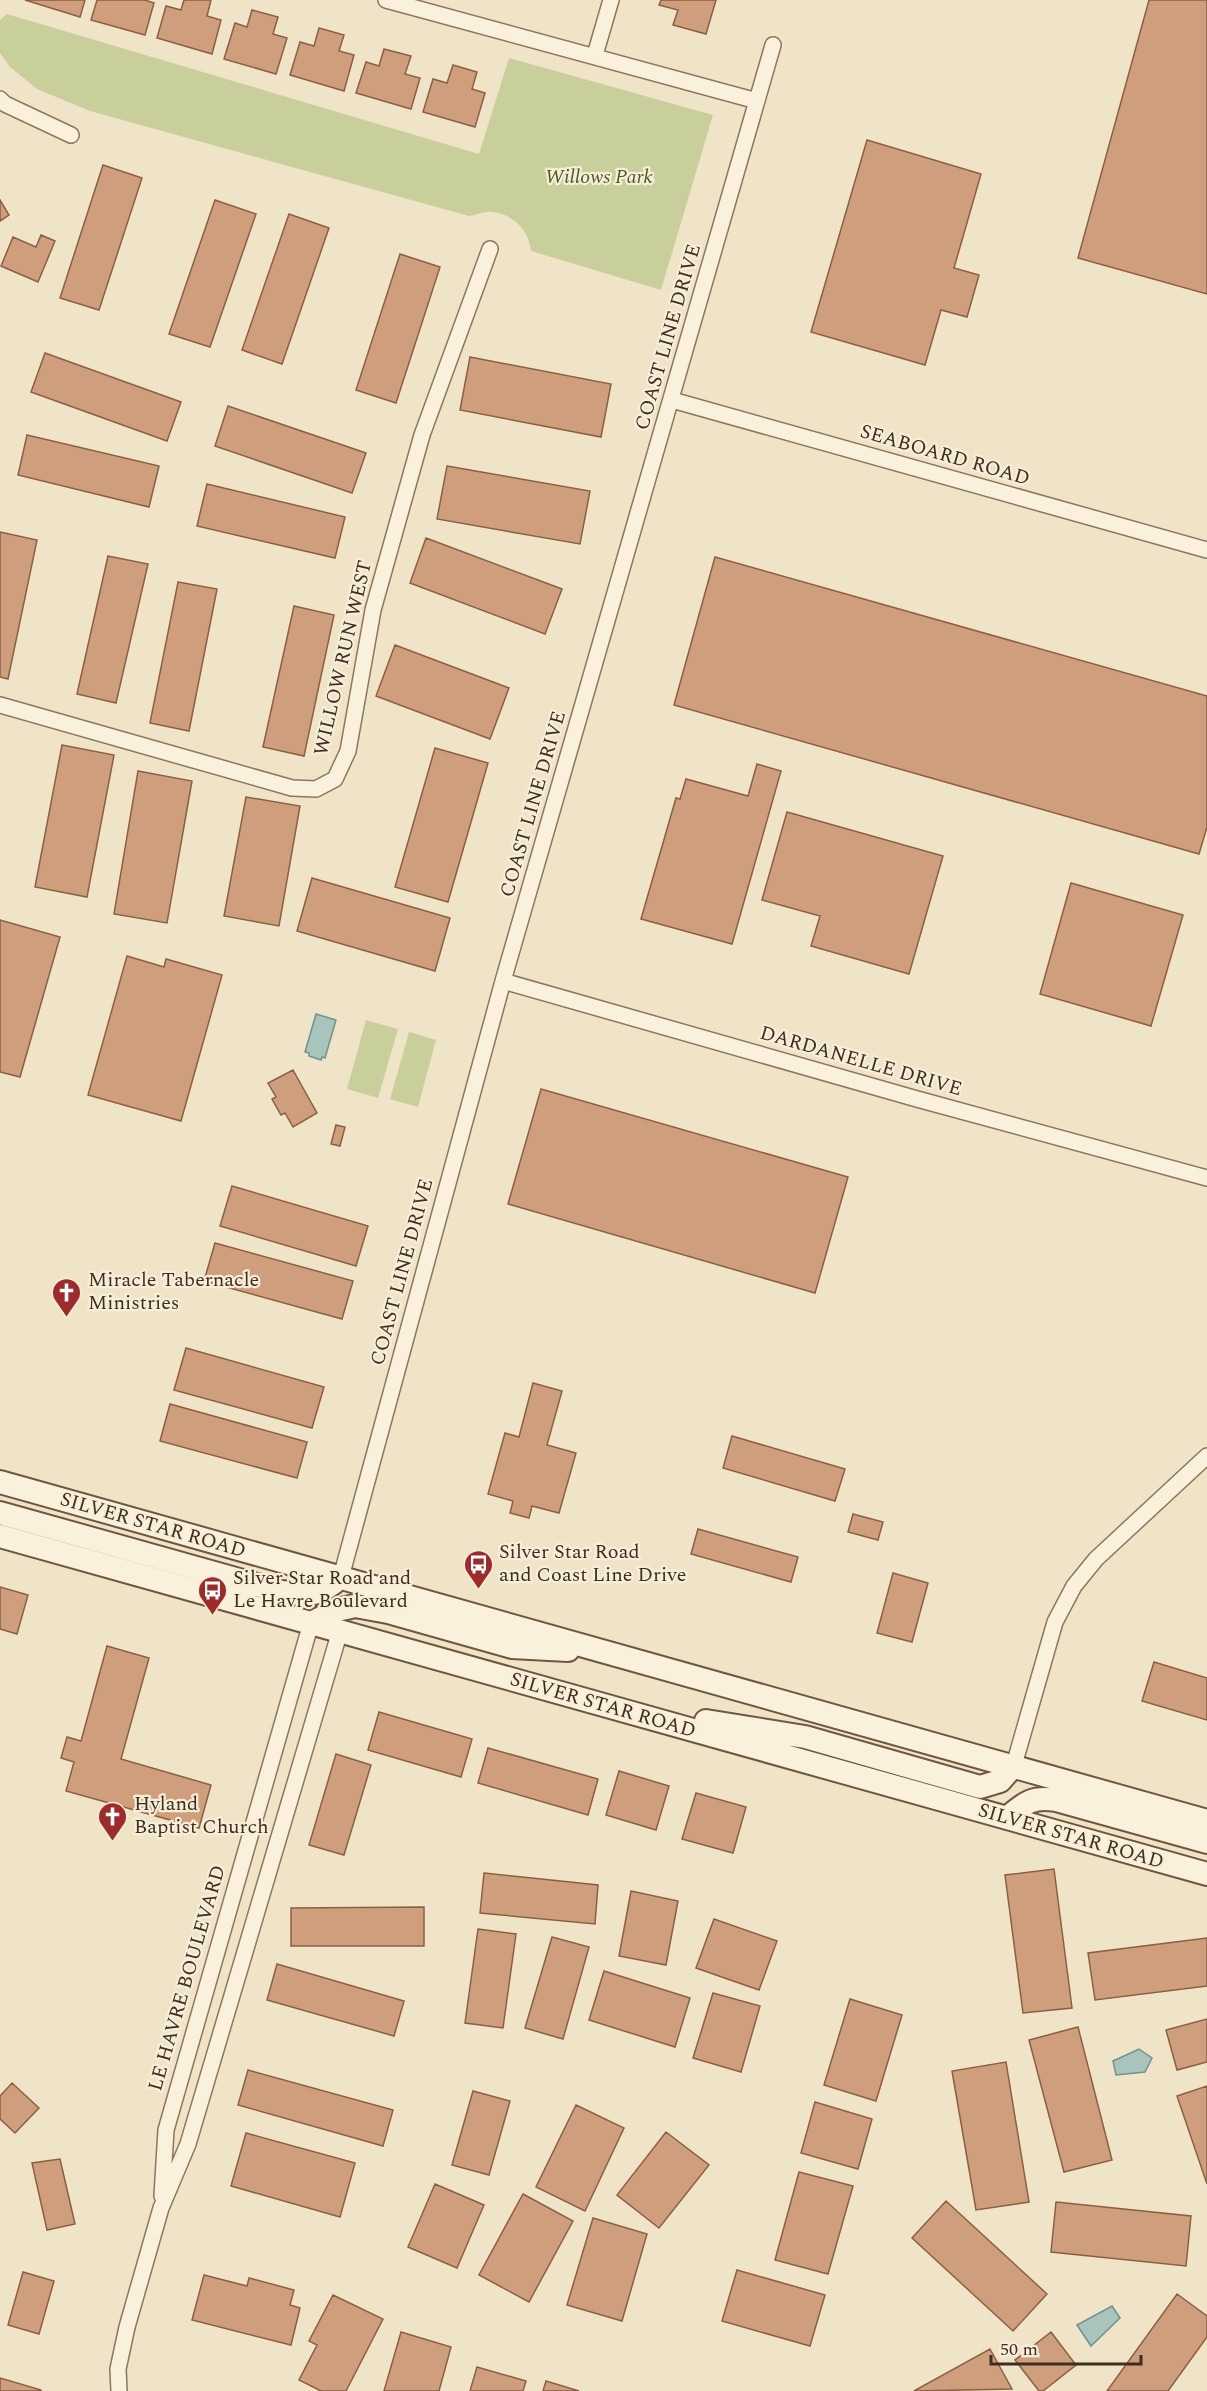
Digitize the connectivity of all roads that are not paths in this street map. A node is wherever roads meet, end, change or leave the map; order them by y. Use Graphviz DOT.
graph roads {
  1 [pos="386,0"];
  2 [pos="610,0"];
  3 [pos="773,45"];
  4 [pos="595,55"];
  5 [pos="0,99"];
  6 [pos="757,101"];
  7 [pos="71,135"];
  8 [pos="490,249"];
  9 [pos="672,400"];
  10 [pos="1207,550"];
  11 [pos="0,705"];
  12 [pos="503,981"];
  13 [pos="1207,1178"];
  14 [pos="1207,1456"];
  15 [pos="0,1482"];
  16 [pos="0,1513"];
  17 [pos="0,1536"];
  18 [pos="340,1577"];
  19 [pos="311,1623"];
  20 [pos="340,1631"];
  21 [pos="612,1653"];
  22 [pos="589,1701"];
  23 [pos="1014,1765"];
  24 [pos="1007,1818"];
  25 [pos="1207,1821"];
  26 [pos="1207,1842"];
  27 [pos="1207,1874"];
  28 [pos="161,2208"];
  29 [pos="119,2391"];
  1 -- 4 [label="street"];
  2 -- 4 [label="street"];
  3 -- 6 [label="street, COAST LINE DRIVE"];
  4 -- 6 [label="street"];
  5 -- 7 [label="street"];
  6 -- 9 [label="street, COAST LINE DRIVE"];
  8 -- 11 [label="street, WILLOW RUN WEST"];
  9 -- 10 [label="street, SEABOARD ROAD"];
  9 -- 12 [label="street, COAST LINE DRIVE"];
  12 -- 13 [label="street, DARDANELLE DRIVE"];
  12 -- 18 [label="street, COAST LINE DRIVE"];
  14 -- 23 [label="street"];
  15 -- 18 [label="main road, SILVER STAR ROAD"];
  16 -- 18 [label="main road"];
  17 -- 19 [label="main road, SILVER STAR ROAD"];
  18 -- 21 [label="main road, SILVER STAR ROAD"];
  19 -- 20 [label="main road, SILVER STAR ROAD"];
  19 -- 21 [label="main road"];
  19 -- 28 [label="street, LE HAVRE BOULEVARD"];
  20 -- 22 [label="main road, SILVER STAR ROAD"];
  20 -- 28 [label="street, LE HAVRE BOULEVARD"];
  21 -- 23 [label="main road, SILVER STAR ROAD"];
  22 -- 23 [label="main road"];
  22 -- 24 [label="main road, SILVER STAR ROAD"];
  23 -- 25 [label="main road, SILVER STAR ROAD"];
  24 -- 26 [label="main road"];
  24 -- 27 [label="main road, SILVER STAR ROAD"];
  28 -- 29 [label="street, LE HAVRE BOULEVARD"];
}
